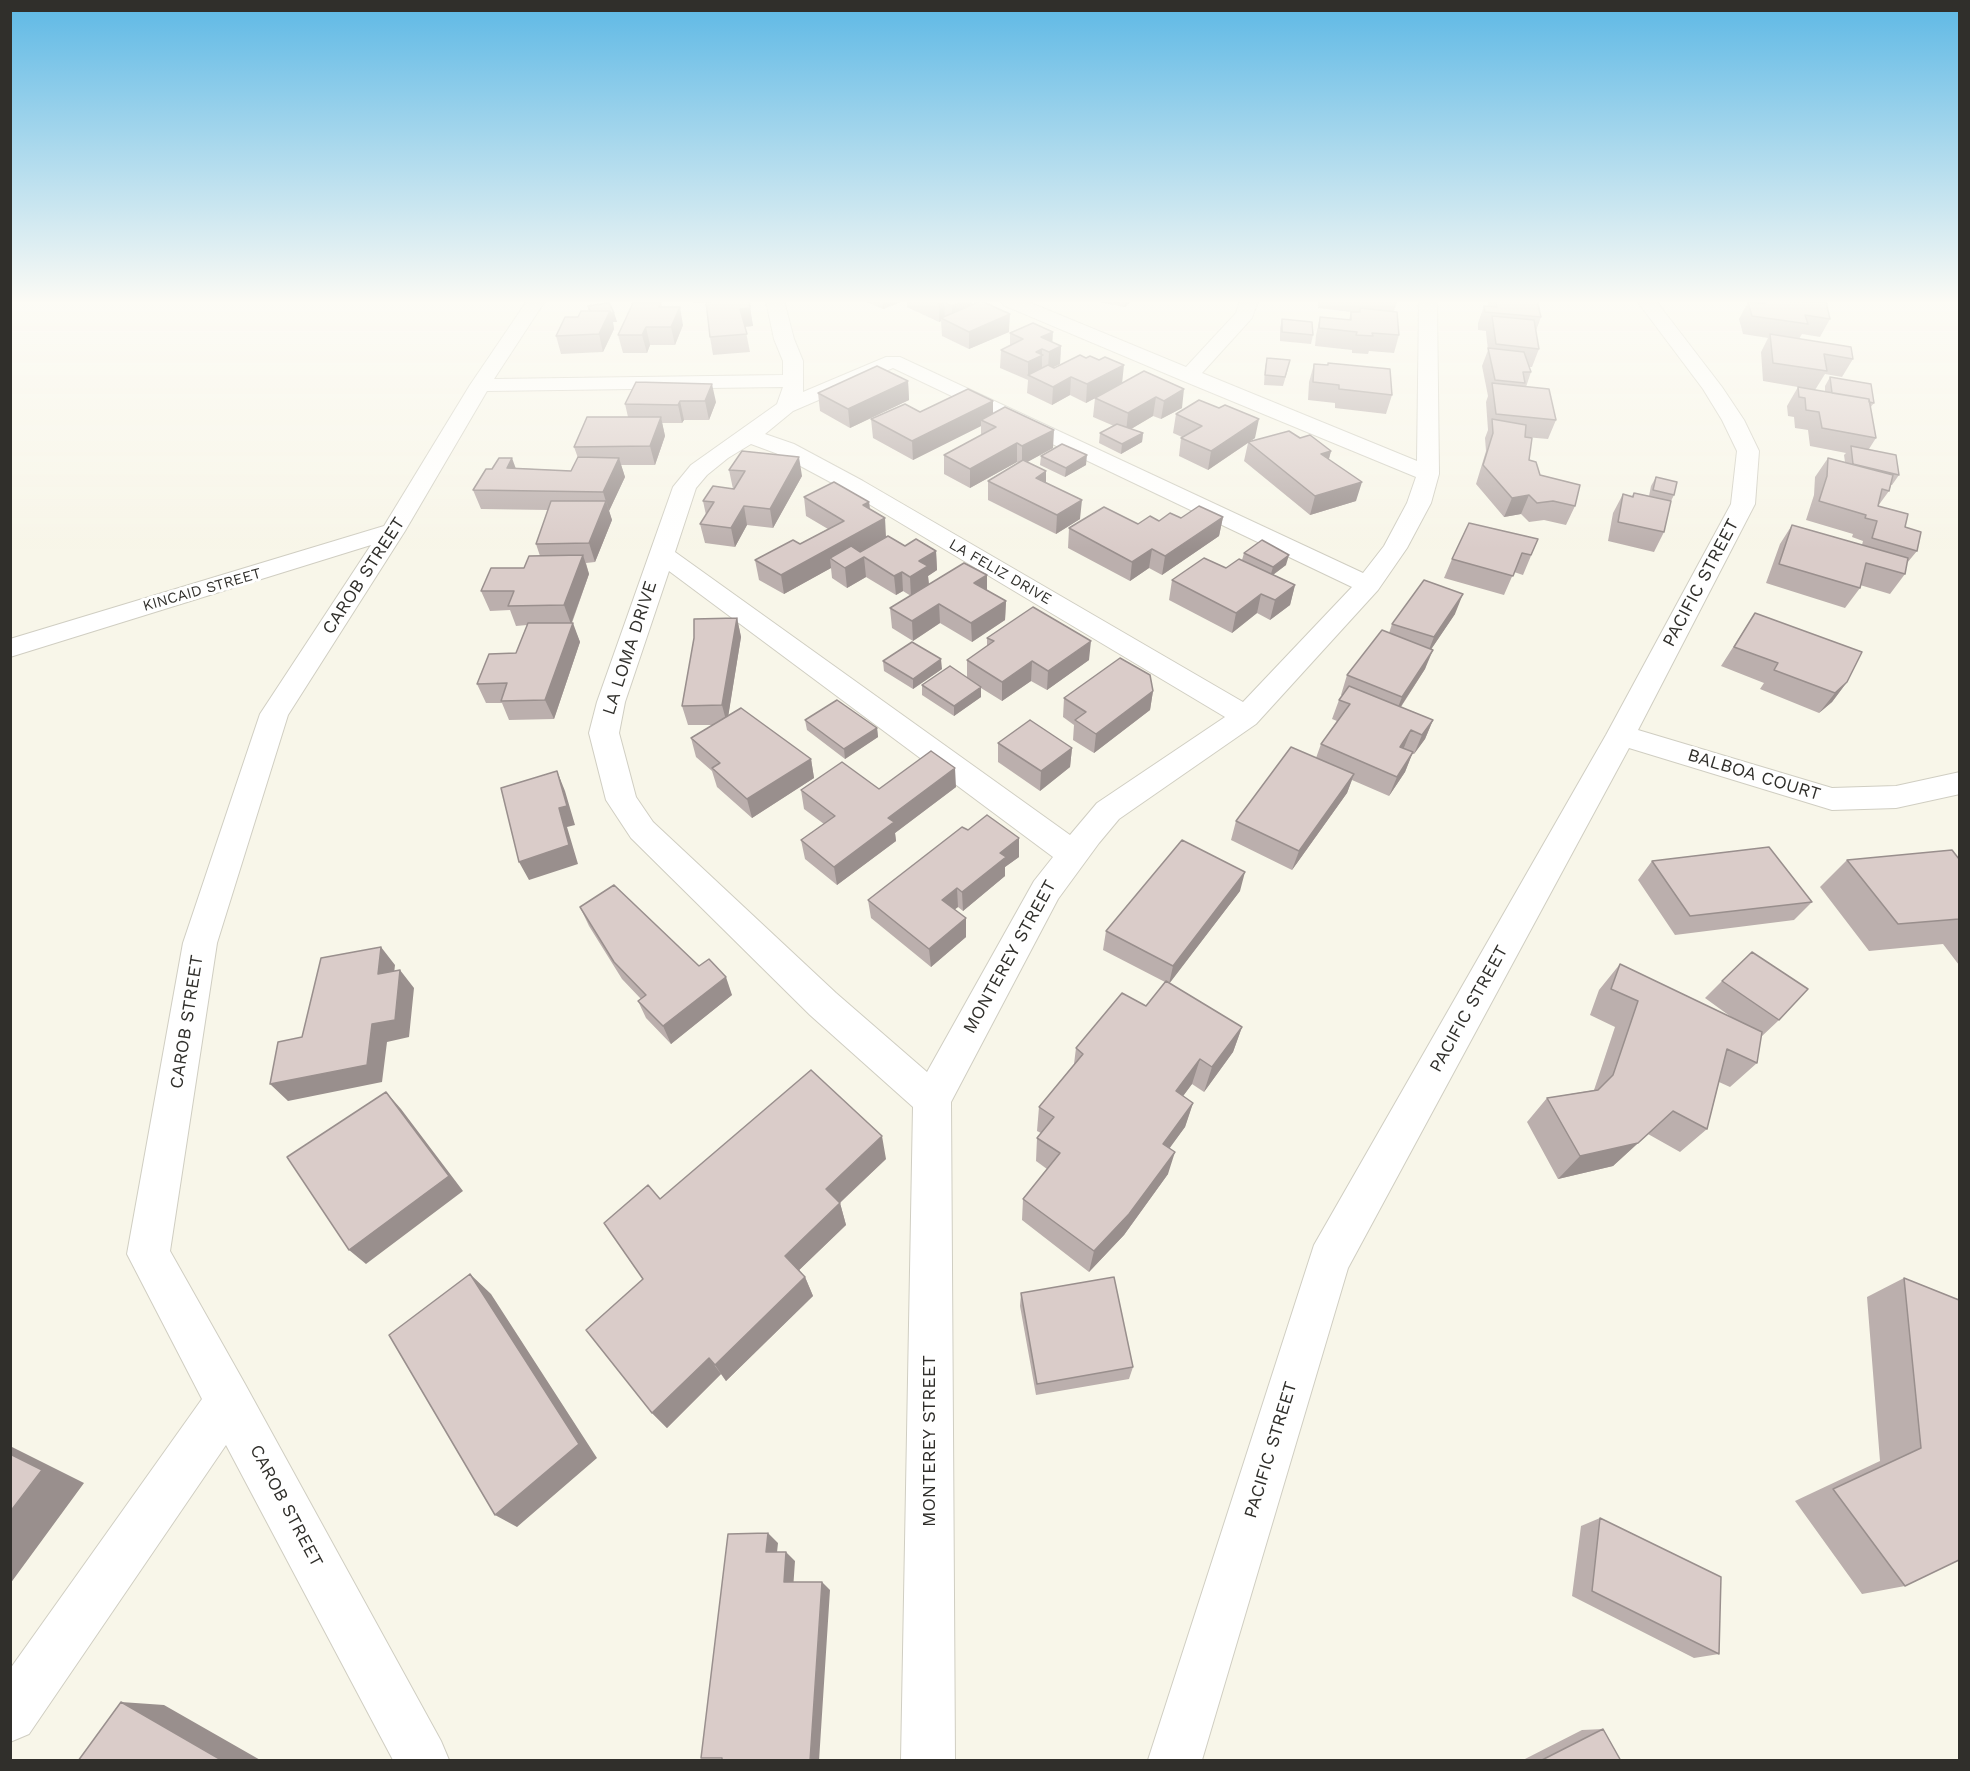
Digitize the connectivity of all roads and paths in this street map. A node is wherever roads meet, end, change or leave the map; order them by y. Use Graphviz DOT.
graph roads {
  1 [pos="791,384"];
  2 [pos="822,384"];
  3 [pos="941,384"];
  4 [pos="1207,384"];
  5 [pos="1428,384"];
  6 [pos="1709,384"];
  7 [pos="480,385"];
  8 [pos="790,394"];
  9 [pos="749,436"];
  10 [pos="1428,474"];
  11 [pos="393,531"];
  12 [pos="661,554"];
  13 [pos="1369,585"];
  14 [pos="10,648"];
  15 [pos="1246,717"];
  16 [pos="1621,735"];
  17 [pos="1959,783"];
  18 [pos="1073,854"];
  19 [pos="932,1100"];
  20 [pos="230,1400"];
  21 [pos="10,1715"];
  22 [pos="422,1761"];
  23 [pos="928,1761"];
  24 [pos="1175,1761"];
  1 -- 8 [label="street"];
  2 -- 8 [label="street"];
  3 -- 13 [label="street"];
  4 -- 10 [label="street"];
  5 -- 10 [label="street, MONTEREY STREET"];
  6 -- 16 [label="street, PACIFIC STREET"];
  7 -- 8 [label="street"];
  7 -- 11 [label="street, CAROB STREET"];
  8 -- 9 [label="street, LA LOMA DRIVE"];
  9 -- 12 [label="street, LA LOMA DRIVE"];
  9 -- 15 [label="street, LA FELIZ DRIVE"];
  10 -- 13 [label="street, MONTEREY STREET"];
  11 -- 14 [label="street, KINCAID STREET"];
  11 -- 20 [label="street, CAROB STREET"];
  12 -- 18 [label="street"];
  12 -- 19 [label="street, LA LOMA DRIVE"];
  13 -- 15 [label="street, MONTEREY STREET"];
  15 -- 18 [label="street, MONTEREY STREET"];
  16 -- 17 [label="street, BALBOA COURT"];
  16 -- 24 [label="street, PACIFIC STREET"];
  18 -- 19 [label="street, MONTEREY STREET"];
  19 -- 23 [label="street, MONTEREY STREET"];
  20 -- 21 [label="street"];
  20 -- 22 [label="street, CAROB STREET"];
}
